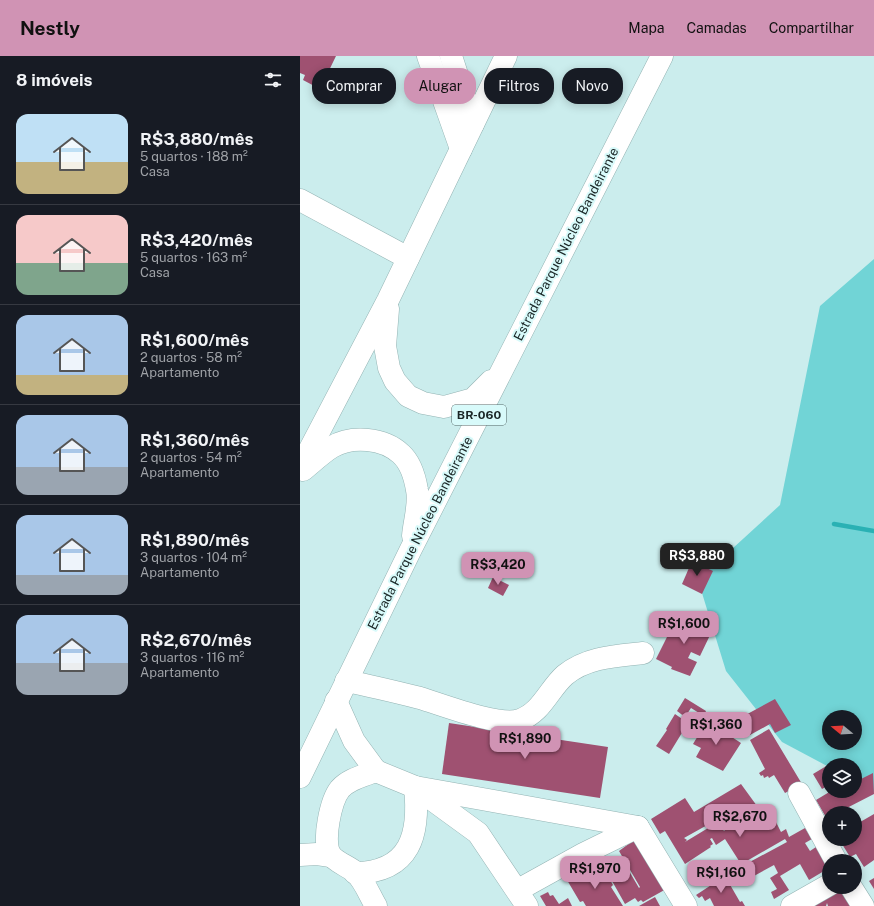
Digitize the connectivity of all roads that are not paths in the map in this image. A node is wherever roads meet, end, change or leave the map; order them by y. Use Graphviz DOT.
graph roads {
  1 [pos="428,56"];
  2 [pos="451,56"];
  3 [pos="506,56"];
  4 [pos="662,56"];
  5 [pos="473,124"];
  6 [pos="461,149"];
  7 [pos="300,200"];
  8 [pos="408,258"];
  9 [pos="388,300"];
  10 [pos="503,370"];
  11 [pos="300,468"];
  12 [pos="300,473"];
  13 [pos="411,549"];
  14 [pos="643,653"];
  15 [pos="346,680"];
  16 [pos="336,701"];
  17 [pos="376,771"];
  18 [pos="300,777"];
  19 [pos="415,787"];
  20 [pos="799,793"];
  21 [pos="638,827"];
  22 [pos="832,854"];
  23 [pos="300,855"];
  24 [pos="331,856"];
  25 [pos="355,873"];
  26 [pos="822,889"];
  27 [pos="855,894"];
  28 [pos="522,898"];
  29 [pos="376,906"];
  30 [pos="686,906"];
  31 [pos="792,906"];
  32 [pos="863,906"];
  1 -- 6 [label="main road"];
  2 -- 5 [label="main road"];
  3 -- 5 [label="main road"];
  4 -- 10 [label="main road, Estrada Parque Núcleo Bandeirante / BR-060"];
  5 -- 6 [label="main road"];
  6 -- 8 [label="main road"];
  7 -- 8 [label="main road"];
  8 -- 9 [label="main road"];
  9 -- 10 [label="main road"];
  9 -- 11 [label="main road"];
  10 -- 13 [label="main road, Estrada Parque Núcleo Bandeirante / BR-060"];
  12 -- 13 [label="main road"];
  13 -- 15 [label="main road, Estrada Parque Núcleo Bandeirante / BR-060"];
  14 -- 15 [label="main road"];
  15 -- 16 [label="main road, Estrada Parque Núcleo Bandeirante / BR-060"];
  16 -- 17 [label="main road"];
  16 -- 18 [label="main road, Estrada Parque Núcleo Bandeirante / BR-060"];
  17 -- 19 [label="main road"];
  17 -- 24 [label="main road"];
  19 -- 21 [label="main road"];
  19 -- 25 [label="main road"];
  19 -- 28 [label="main road"];
  20 -- 22 [label="main road"];
  21 -- 28 [label="main road"];
  21 -- 30 [label="main road"];
  23 -- 24 [label="main road"];
  24 -- 25 [label="main road"];
  25 -- 29 [label="main road"];
  26 -- 31 [label="main road"];
  27 -- 32 [label="main road"];
}
